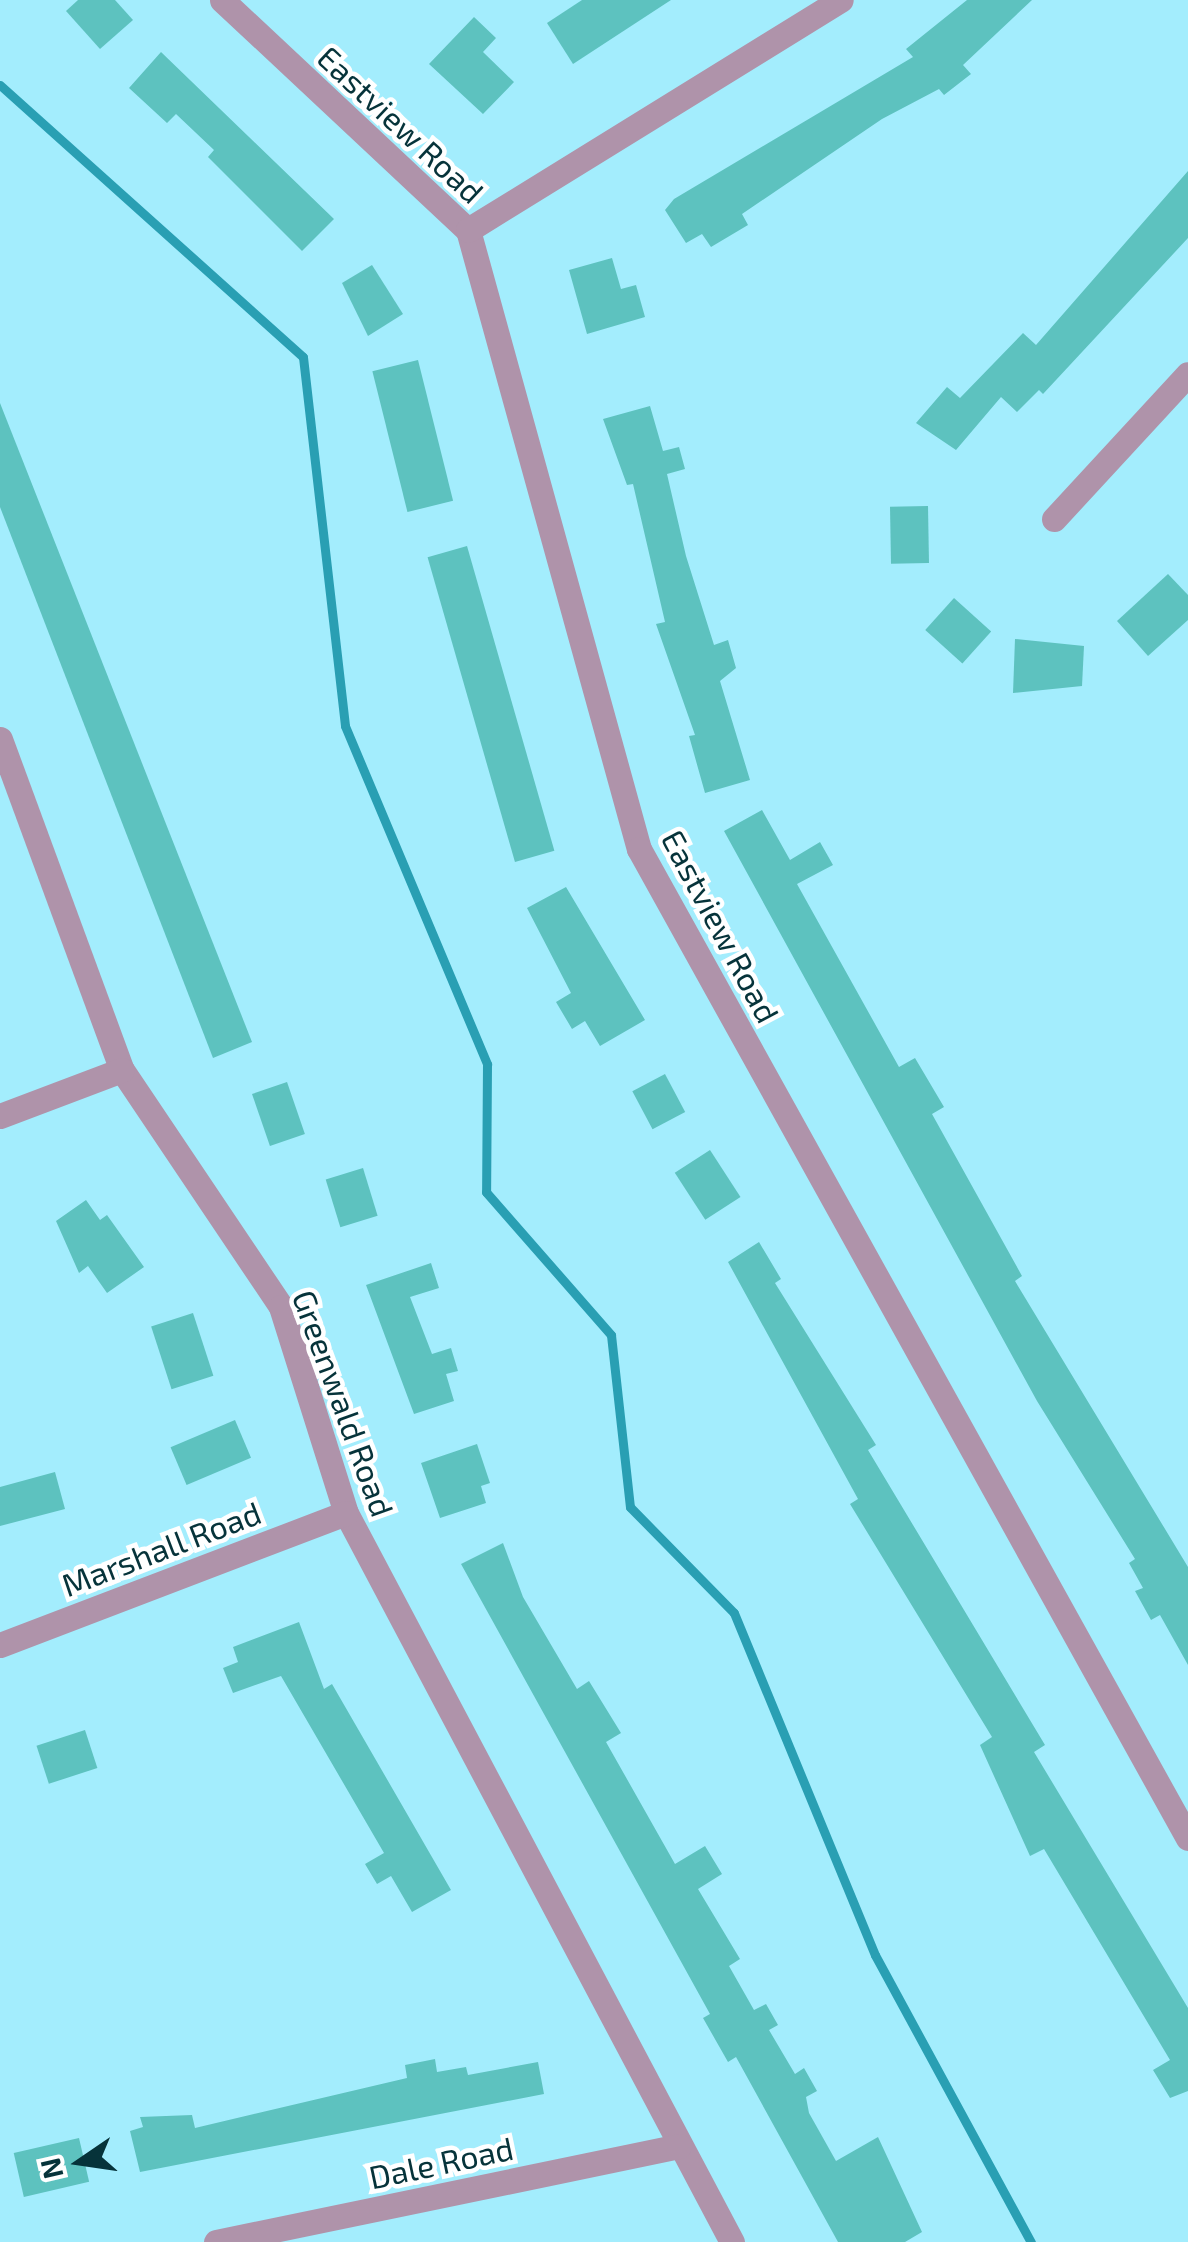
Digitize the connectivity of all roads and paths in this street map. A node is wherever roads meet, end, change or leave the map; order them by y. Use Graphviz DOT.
graph roads {
  1 [pos="222,0"];
  2 [pos="841,0"];
  3 [pos="468,230"];
  4 [pos="1188,374"];
  5 [pos="1054,518"];
  6 [pos="0,739"];
  7 [pos="122,1070"];
  8 [pos="0,1116"];
  9 [pos="346,1513"];
  10 [pos="0,1645"];
  11 [pos="1188,1838"];
  12 [pos="678,2146"];
  13 [pos="216,2242"];
  14 [pos="732,2242"];
  1 -- 3 [label="street, Eastview Road"];
  2 -- 3 [label="street"];
  3 -- 11 [label="street, Eastview Road"];
  4 -- 5 [label="street"];
  6 -- 7 [label="street, Greenwald Road"];
  7 -- 8 [label="street"];
  7 -- 9 [label="street, Greenwald Road"];
  9 -- 10 [label="street, Marshall Road"];
  9 -- 12 [label="street, Greenwald Road"];
  12 -- 13 [label="street, Dale Road"];
  12 -- 14 [label="street, Greenwald Road"];
}
